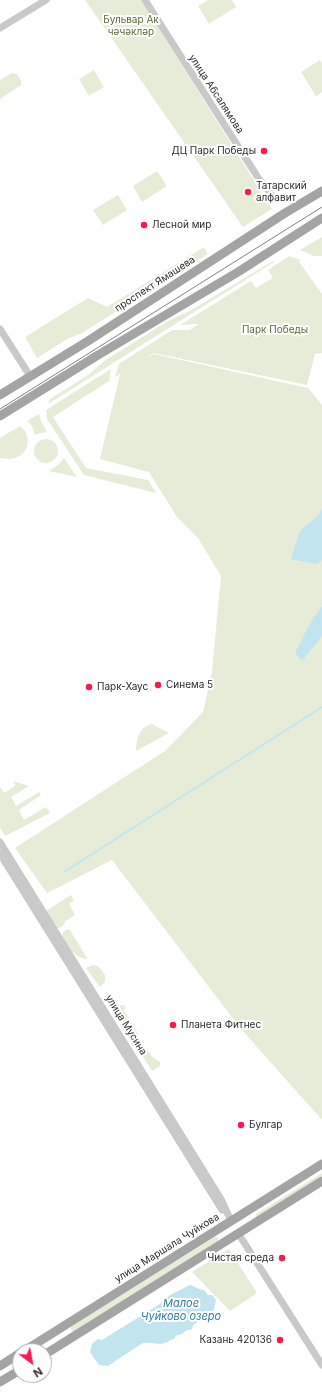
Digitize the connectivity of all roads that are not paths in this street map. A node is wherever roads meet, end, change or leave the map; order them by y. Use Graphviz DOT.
graph roads {
  1 [pos="46,0"];
  2 [pos="145,0"];
  3 [pos="0,28"];
  4 [pos="322,191"];
  5 [pos="272,197"];
  6 [pos="322,218"];
  7 [pos="0,330"];
  8 [pos="30,376"];
  9 [pos="0,395"];
  10 [pos="0,416"];
  11 [pos="0,842"];
  12 [pos="0,854"];
  13 [pos="322,1164"];
  14 [pos="322,1181"];
  15 [pos="230,1221"];
  16 [pos="215,1231"];
  17 [pos="238,1233"];
  18 [pos="221,1244"];
  19 [pos="63,1326"];
  20 [pos="70,1338"];
  21 [pos="36,1343"];
  22 [pos="52,1350"];
  23 [pos="12,1358"];
  24 [pos="322,1364"];
  25 [pos="0,1366"];
  26 [pos="12,1375"];
  27 [pos="0,1382"];
  1 -- 3 [label="street"];
  2 -- 5 [label="street, улица Абсалямова"];
  4 -- 8 [label="main road, проспект Ямашева"];
  6 -- 10 [label="main road"];
  7 -- 8 [label="street"];
  8 -- 9 [label="main road, проспект Ямашева"];
  11 -- 15 [label="street, улица Мусина"];
  12 -- 15 [label="street, улица Мусина"];
  13 -- 15 [label="main road, улица Маршала Чуйкова"];
  14 -- 17 [label="main road"];
  15 -- 16 [label="main road, улица Маршала Чуйкова"];
  15 -- 17 [label="main road, улица Мусина"];
  16 -- 18 [label="main road"];
  16 -- 19 [label="main road, улица Маршала Чуйкова"];
  17 -- 18 [label="main road"];
  17 -- 24 [label="street, улица Мусина"];
  18 -- 20 [label="main road"];
  19 -- 20 [label="main road"];
  19 -- 21 [label="main road, улица Маршала Чуйкова"];
  20 -- 22 [label="main road"];
  23 -- 25 [label="main road"];
  26 -- 27 [label="main road"];
}
